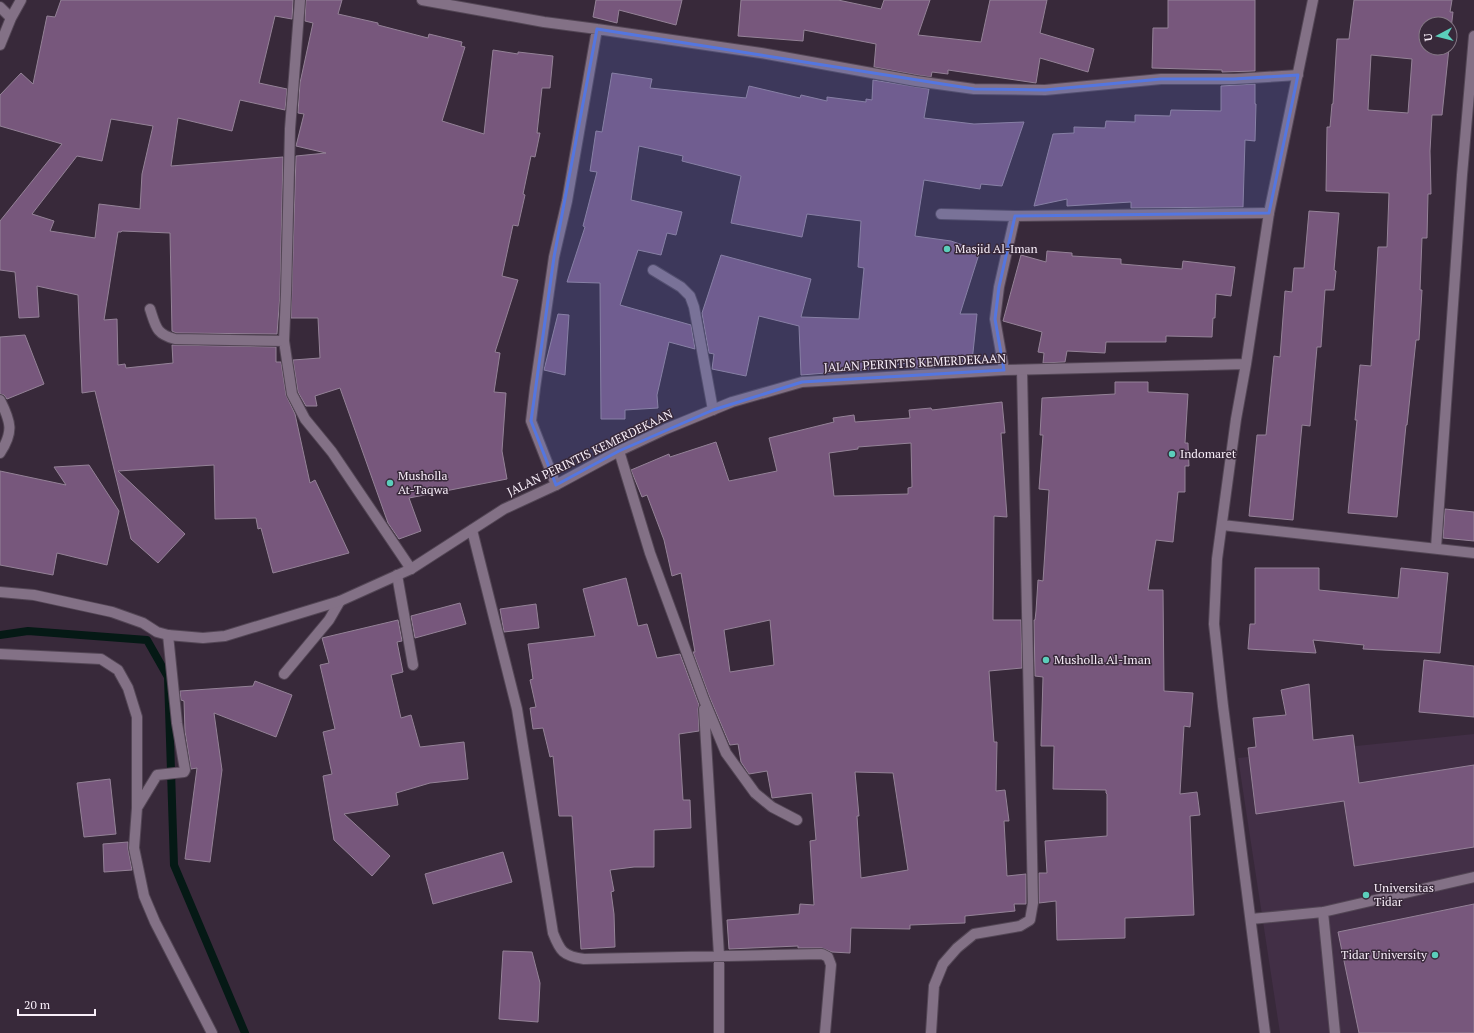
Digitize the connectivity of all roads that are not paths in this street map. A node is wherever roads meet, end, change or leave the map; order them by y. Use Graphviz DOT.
graph roads {
  1 [pos="21,0"];
  2 [pos="300,0"];
  3 [pos="422,0"];
  4 [pos="1313,0"];
  5 [pos="0,8"];
  6 [pos="11,18"];
  7 [pos="598,29"];
  8 [pos="1474,36"];
  9 [pos="0,45"];
  10 [pos="1298,75"];
  11 [pos="1269,213"];
  12 [pos="941,214"];
  13 [pos="1015,216"];
  14 [pos="653,270"];
  15 [pos="150,309"];
  16 [pos="284,341"];
  17 [pos="1246,364"];
  18 [pos="1004,370"];
  19 [pos="1022,370"];
  20 [pos="0,400"];
  21 [pos="713,410"];
  22 [pos="619,451"];
  23 [pos="0,453"];
  24 [pos="556,485"];
  25 [pos="1222,525"];
  26 [pos="472,530"];
  27 [pos="1436,548"];
  28 [pos="1474,553"];
  29 [pos="410,569"];
  30 [pos="397,575"];
  31 [pos="0,592"];
  32 [pos="340,601"];
  33 [pos="168,635"];
  34 [pos="0,654"];
  35 [pos="413,665"];
  36 [pos="284,674"];
  37 [pos="704,700"];
  38 [pos="137,808"];
  39 [pos="797,820"];
  40 [pos="1474,877"];
  41 [pos="1323,912"];
  42 [pos="1250,919"];
  43 [pos="719,955"];
  44 [pos="212,1033"];
  45 [pos="719,1033"];
  46 [pos="825,1033"];
  47 [pos="930,1033"];
  48 [pos="1265,1033"];
  49 [pos="1335,1033"];
  1 -- 6 [label="street"];
  2 -- 16 [label="street"];
  3 -- 7 [label="street"];
  4 -- 10 [label="street"];
  5 -- 6 [label="street"];
  6 -- 9 [label="street"];
  7 -- 10 [label="street"];
  7 -- 24 [label="street"];
  8 -- 27 [label="street"];
  10 -- 11 [label="street"];
  11 -- 13 [label="street"];
  11 -- 17 [label="street"];
  12 -- 13 [label="street"];
  13 -- 18 [label="street"];
  14 -- 21 [label="street"];
  15 -- 16 [label="street"];
  16 -- 29 [label="street"];
  17 -- 19 [label="street, JALAN PERINTIS KEMERDEKAAN"];
  17 -- 25 [label="street"];
  18 -- 19 [label="street, JALAN PERINTIS KEMERDEKAAN"];
  18 -- 21 [label="street, JALAN PERINTIS KEMERDEKAAN"];
  19 -- 47 [label="street"];
  20 -- 23 [label="street"];
  21 -- 22 [label="street, JALAN PERINTIS KEMERDEKAAN"];
  22 -- 24 [label="street, JALAN PERINTIS KEMERDEKAAN"];
  22 -- 37 [label="street"];
  24 -- 26 [label="street, JALAN PERINTIS KEMERDEKAAN"];
  25 -- 27 [label="street"];
  25 -- 42 [label="street"];
  26 -- 29 [label="street, JALAN PERINTIS KEMERDEKAAN"];
  26 -- 43 [label="street"];
  27 -- 28 [label="street"];
  29 -- 30 [label="street, JALAN PERINTIS KEMERDEKAAN"];
  30 -- 32 [label="street, JALAN PERINTIS KEMERDEKAAN"];
  30 -- 35 [label="street"];
  31 -- 33 [label="street, JALAN PERINTIS KEMERDEKAAN"];
  32 -- 33 [label="street, JALAN PERINTIS KEMERDEKAAN"];
  32 -- 36 [label="street"];
  33 -- 38 [label="street"];
  34 -- 38 [label="street"];
  37 -- 39 [label="street"];
  37 -- 43 [label="street"];
  38 -- 44 [label="street"];
  40 -- 41 [label="street"];
  41 -- 42 [label="street"];
  41 -- 49 [label="street"];
  42 -- 48 [label="street"];
  43 -- 45 [label="street"];
  43 -- 46 [label="street"];
}
